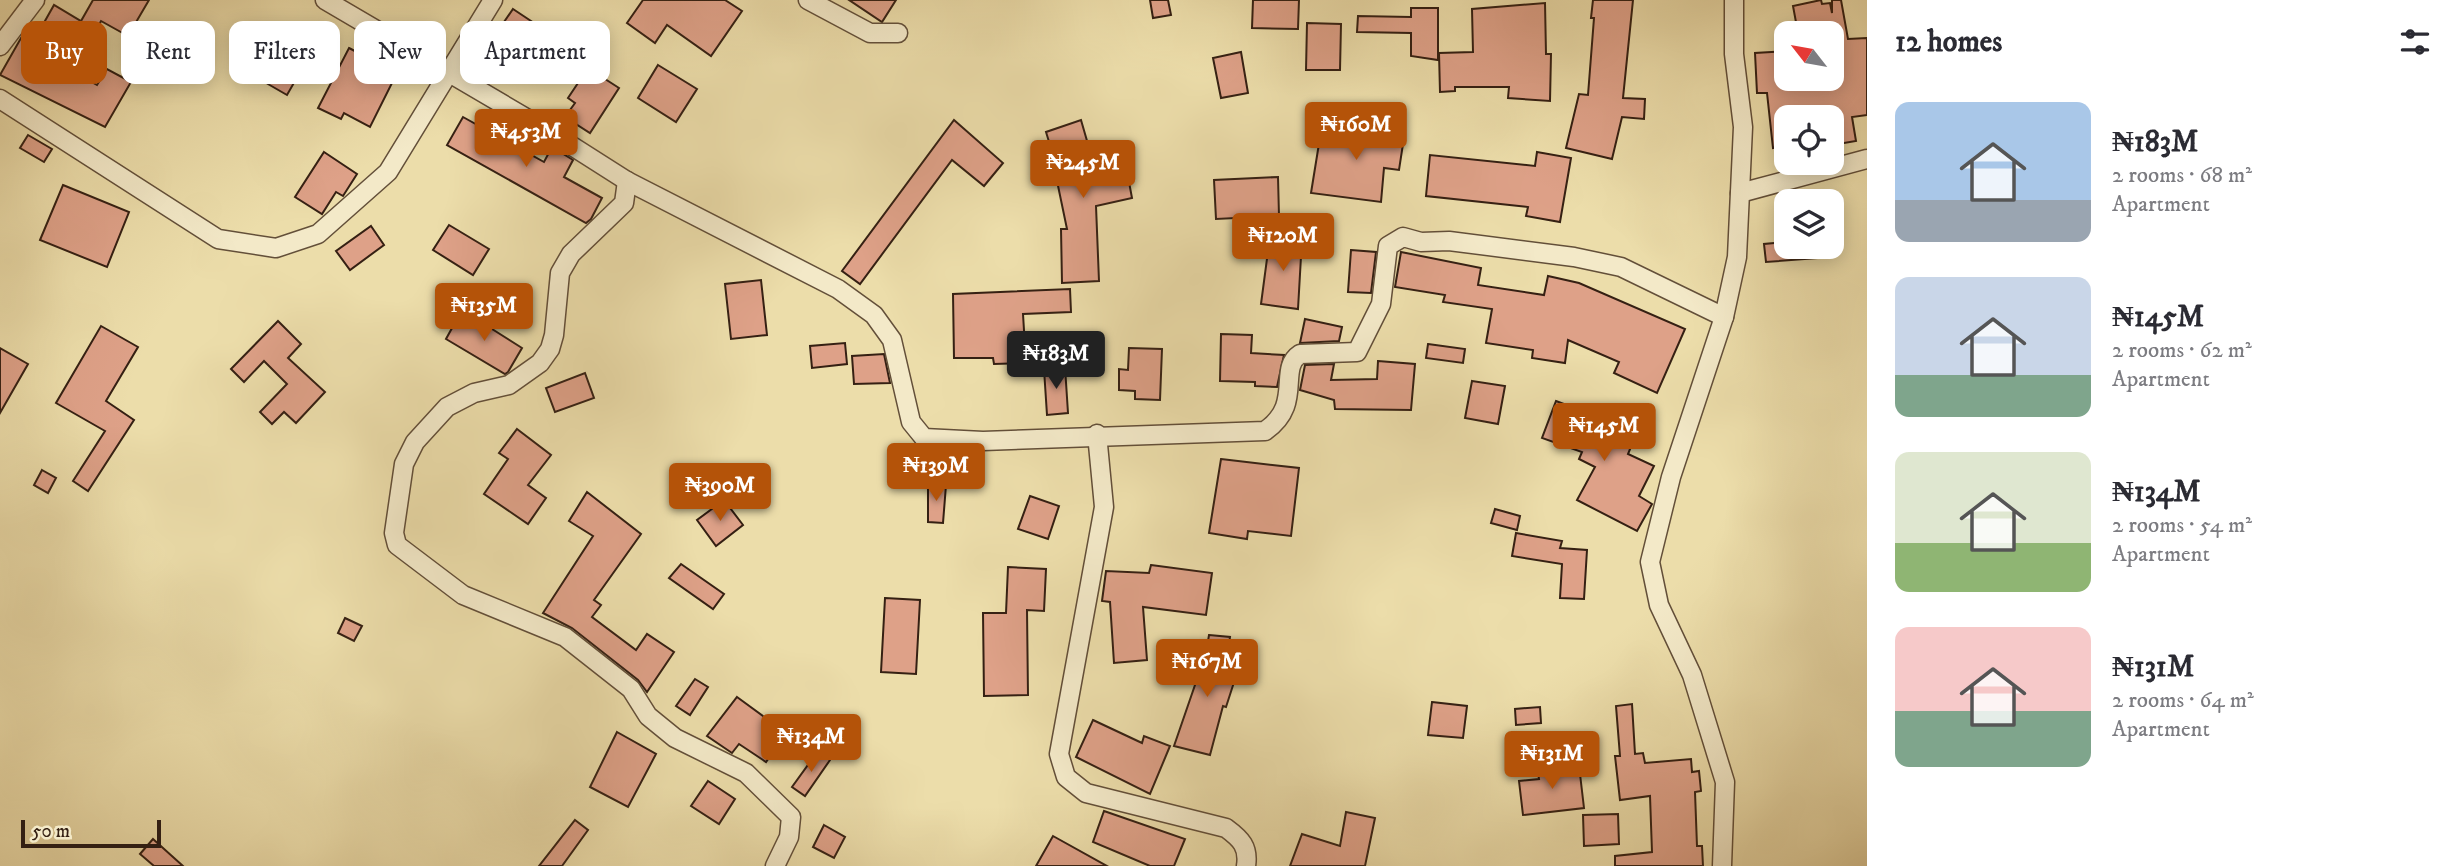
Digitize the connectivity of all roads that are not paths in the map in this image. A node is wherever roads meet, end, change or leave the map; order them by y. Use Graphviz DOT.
graph roads {
  1 [pos="35,0"];
  2 [pos="325,0"];
  3 [pos="493,0"];
  4 [pos="808,0"];
  5 [pos="1734,0"];
  6 [pos="360,21"];
  7 [pos="898,33"];
  8 [pos="0,46"];
  9 [pos="446,72"];
  10 [pos="439,84"];
  11 [pos="0,99"];
  12 [pos="1867,159"];
  13 [pos="627,181"];
  14 [pos="1740,193"];
  15 [pos="1724,317"];
  16 [pos="1097,434"];
  17 [pos="775,866"];
  18 [pos="1246,866"];
  19 [pos="1722,866"];
  1 -- 8 [label="street"];
  2 -- 6 [label="street"];
  3 -- 9 [label="street"];
  4 -- 7 [label="street"];
  5 -- 14 [label="street"];
  9 -- 13 [label="street"];
  10 -- 11 [label="street"];
  12 -- 14 [label="street"];
  13 -- 16 [label="street"];
  13 -- 17 [label="street"];
  14 -- 15 [label="street"];
  15 -- 16 [label="street"];
  15 -- 19 [label="street"];
  16 -- 18 [label="street"];
}
